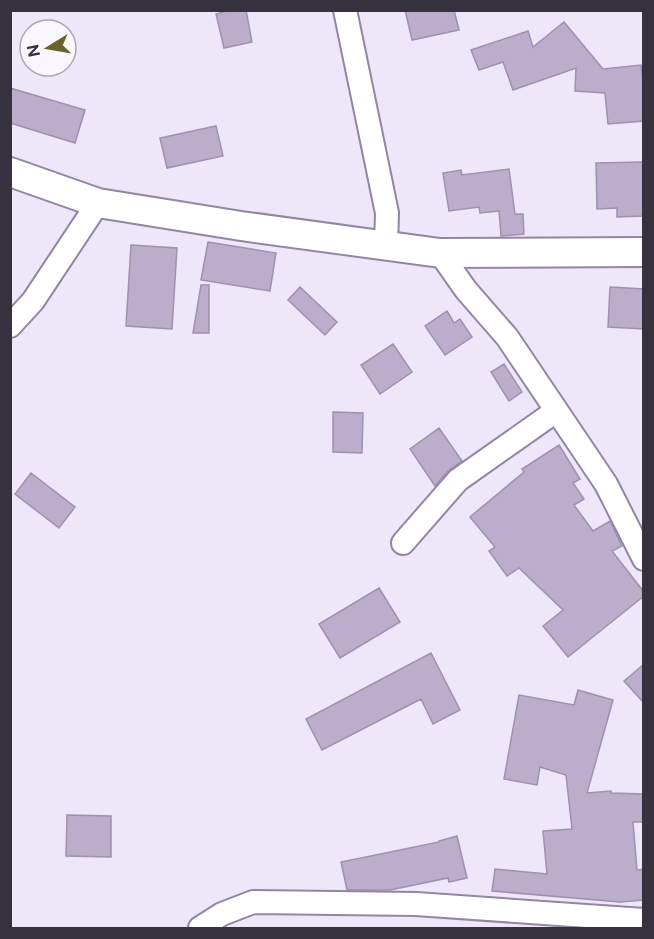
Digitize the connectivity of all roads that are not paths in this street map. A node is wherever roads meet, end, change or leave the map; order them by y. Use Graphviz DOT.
graph roads {
  1 [pos="345,10"];
  2 [pos="10,172"];
  3 [pos="98,203"];
  4 [pos="386,246"];
  5 [pos="644,252"];
  6 [pos="440,253"];
  7 [pos="10,326"];
  8 [pos="556,411"];
  9 [pos="403,543"];
  10 [pos="644,560"];
  11 [pos="644,920"];
  12 [pos="200,928"];
  1 -- 4 [label="street"];
  2 -- 3 [label="street"];
  3 -- 4 [label="street"];
  3 -- 7 [label="street"];
  4 -- 6 [label="street"];
  5 -- 6 [label="street"];
  6 -- 8 [label="street"];
  8 -- 9 [label="street"];
  8 -- 10 [label="street"];
  11 -- 12 [label="street"];
}
